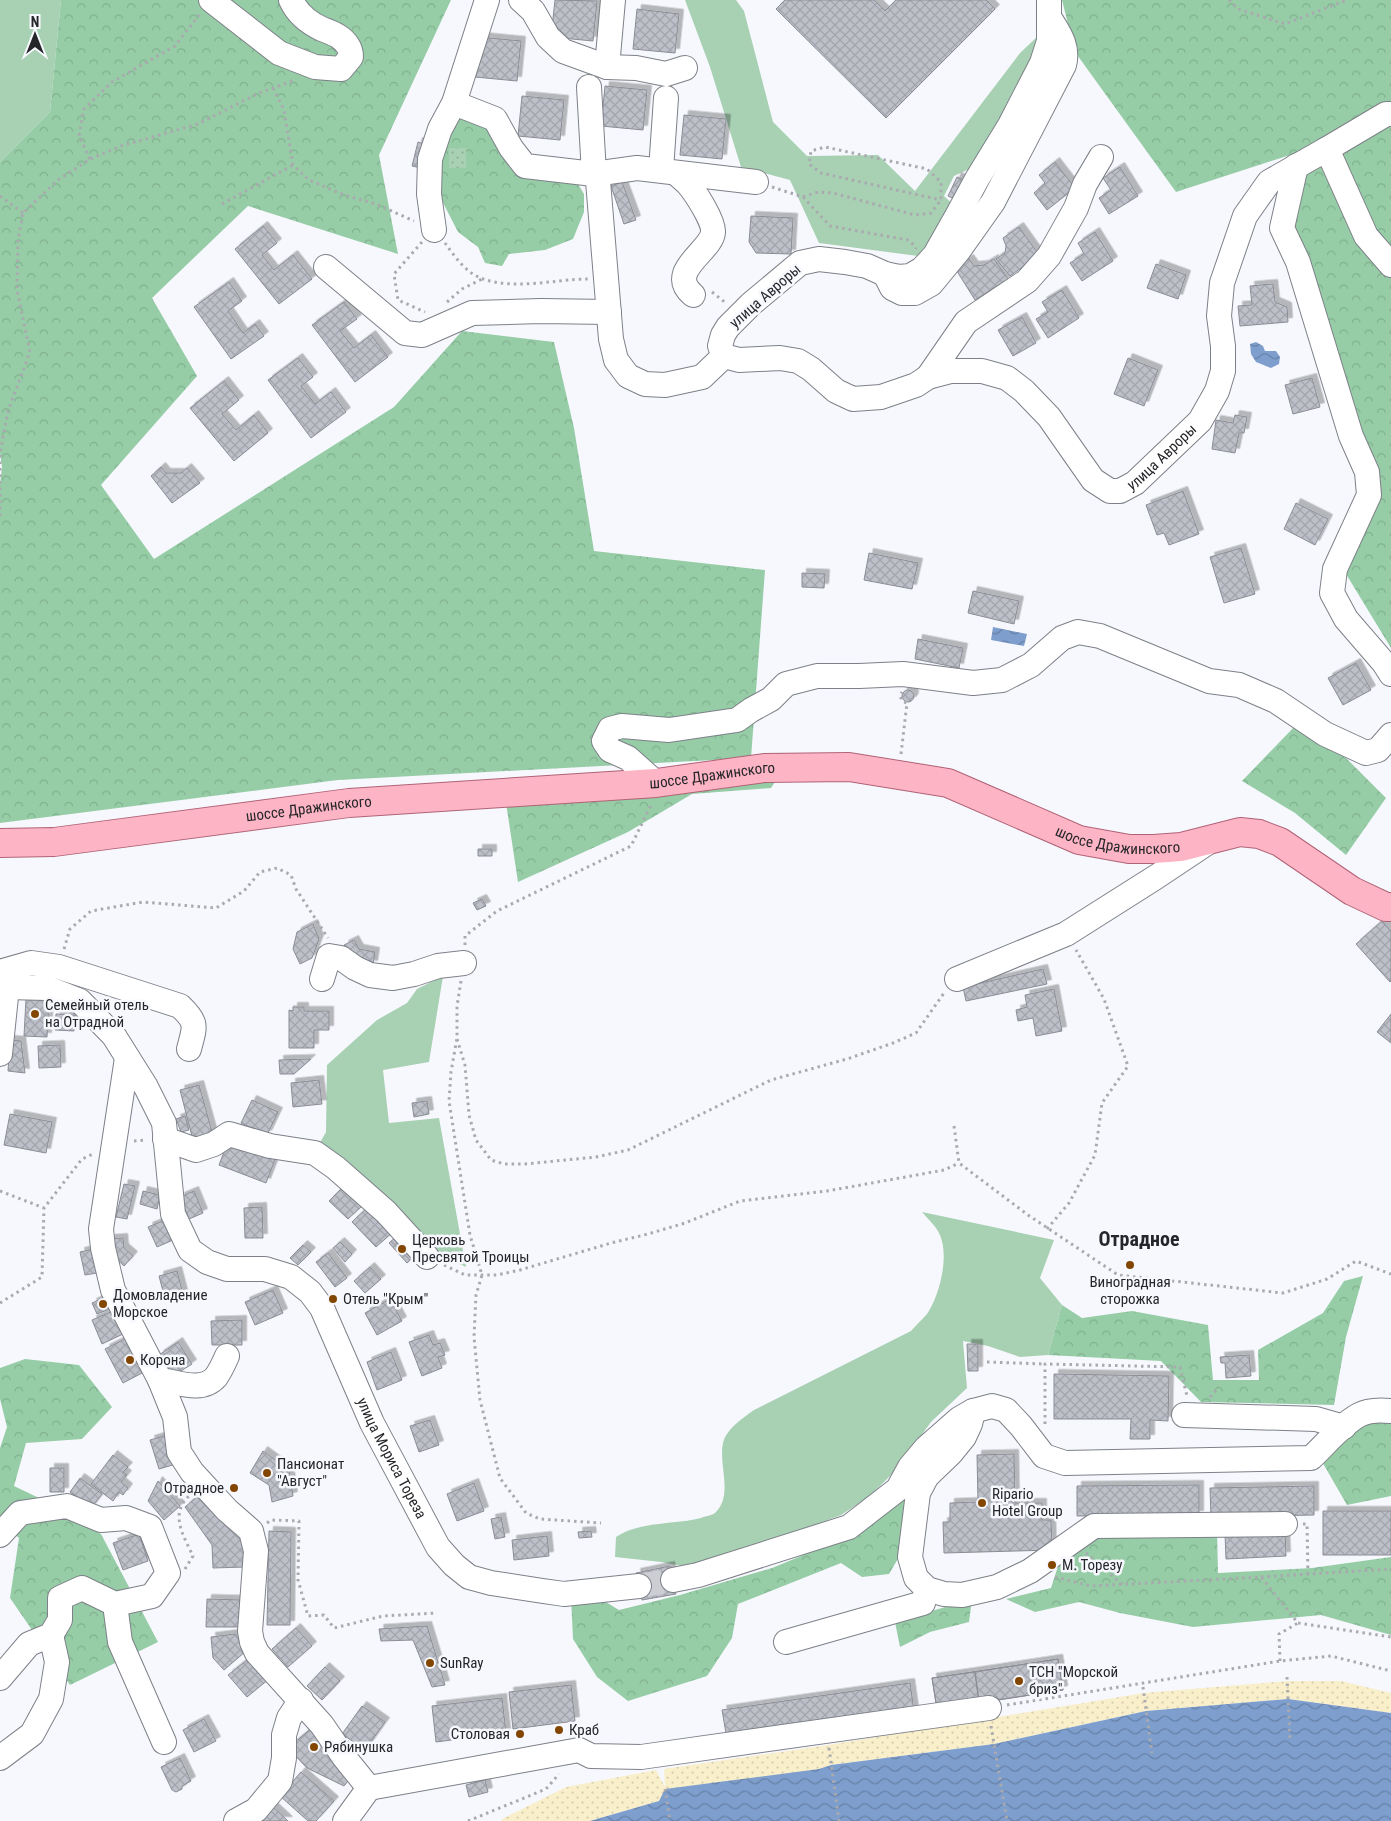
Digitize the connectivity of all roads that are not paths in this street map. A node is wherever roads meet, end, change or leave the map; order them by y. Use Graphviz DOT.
graph roads {
  1 [pos="211,0"];
  2 [pos="291,0"];
  3 [pos="487,0"];
  4 [pos="521,0"];
  5 [pos="613,0"];
  6 [pos="1048,8"];
  7 [pos="607,66"];
  8 [pos="684,68"];
  9 [pos="589,87"];
  10 [pos="666,98"];
  11 [pos="454,103"];
  12 [pos="1391,114"];
  13 [pos="1327,149"];
  14 [pos="1101,157"];
  15 [pos="1296,166"];
  16 [pos="669,172"];
  17 [pos="594,174"];
  18 [pos="756,182"];
  19 [pos="434,230"];
  20 [pos="1391,265"];
  21 [pos="326,267"];
  22 [pos="693,295"];
  23 [pos="609,312"];
  24 [pos="724,356"];
  25 [pos="928,378"];
  26 [pos="1391,674"];
  27 [pos="1391,735"];
  28 [pos="656,783"];
  29 [pos="1210,840"];
  30 [pos="0,843"];
  31 [pos="1391,907"];
  32 [pos="464,963"];
  33 [pos="322,980"];
  34 [pos="957,980"];
  35 [pos="2,983"];
  36 [pos="189,1049"];
  37 [pos="0,1054"];
  38 [pos="127,1058"];
  39 [pos="165,1139"];
  40 [pos="427,1257"];
  41 [pos="227,1356"];
  42 [pos="160,1380"];
  43 [pos="973,1411"];
  44 [pos="1391,1411"];
  45 [pos="1188,1415"];
  46 [pos="1344,1427"];
  47 [pos="1285,1524"];
  48 [pos="0,1535"];
  49 [pos="673,1580"];
  50 [pos="639,1586"];
  51 [pos="927,1589"];
  52 [pos="115,1604"];
  53 [pos="51,1635"];
  54 [pos="786,1642"];
  55 [pos="0,1678"];
  56 [pos="301,1700"];
  57 [pos="990,1713"];
  58 [pos="164,1742"];
  59 [pos="0,1758"];
  60 [pos="369,1788"];
  61 [pos="236,1821"];
  62 [pos="345,1821"];
  1 -- 2 [label="street"];
  3 -- 11 [label="street"];
  4 -- 7 [label="street"];
  5 -- 7 [label="street"];
  6 -- 24 [label="street, улица Авроры"];
  7 -- 8 [label="street"];
  9 -- 17 [label="street"];
  10 -- 16 [label="street"];
  11 -- 17 [label="street"];
  11 -- 19 [label="street"];
  12 -- 13 [label="street"];
  13 -- 15 [label="street"];
  13 -- 20 [label="street"];
  14 -- 25 [label="street"];
  15 -- 25 [label="street, улица Авроры"];
  15 -- 26 [label="street"];
  16 -- 17 [label="street"];
  16 -- 18 [label="street"];
  16 -- 22 [label="street"];
  17 -- 23 [label="street"];
  21 -- 23 [label="street"];
  23 -- 24 [label="street"];
  24 -- 25 [label="street, улица Авроры"];
  27 -- 28 [label="street"];
  28 -- 29 [label="main road, шоссе Дражинского"];
  28 -- 30 [label="main road, шоссе Дражинского"];
  29 -- 31 [label="main road, шоссе Дражинского"];
  29 -- 34 [label="street"];
  32 -- 33 [label="street"];
  35 -- 36 [label="street"];
  35 -- 37 [label="street"];
  35 -- 38 [label="street"];
  38 -- 39 [label="street"];
  38 -- 42 [label="street"];
  39 -- 40 [label="street"];
  39 -- 50 [label="street, улица Мориса Тореза"];
  41 -- 42 [label="street"];
  42 -- 56 [label="street"];
  43 -- 46 [label="street"];
  43 -- 49 [label="street"];
  43 -- 51 [label="street"];
  44 -- 46 [label="street"];
  45 -- 46 [label="street"];
  47 -- 51 [label="street"];
  48 -- 52 [label="street"];
  51 -- 54 [label="street"];
  52 -- 53 [label="street"];
  52 -- 58 [label="street"];
  53 -- 55 [label="street"];
  53 -- 59 [label="street"];
  56 -- 60 [label="street"];
  56 -- 61 [label="street"];
  57 -- 60 [label="street"];
  60 -- 62 [label="street"];
}
